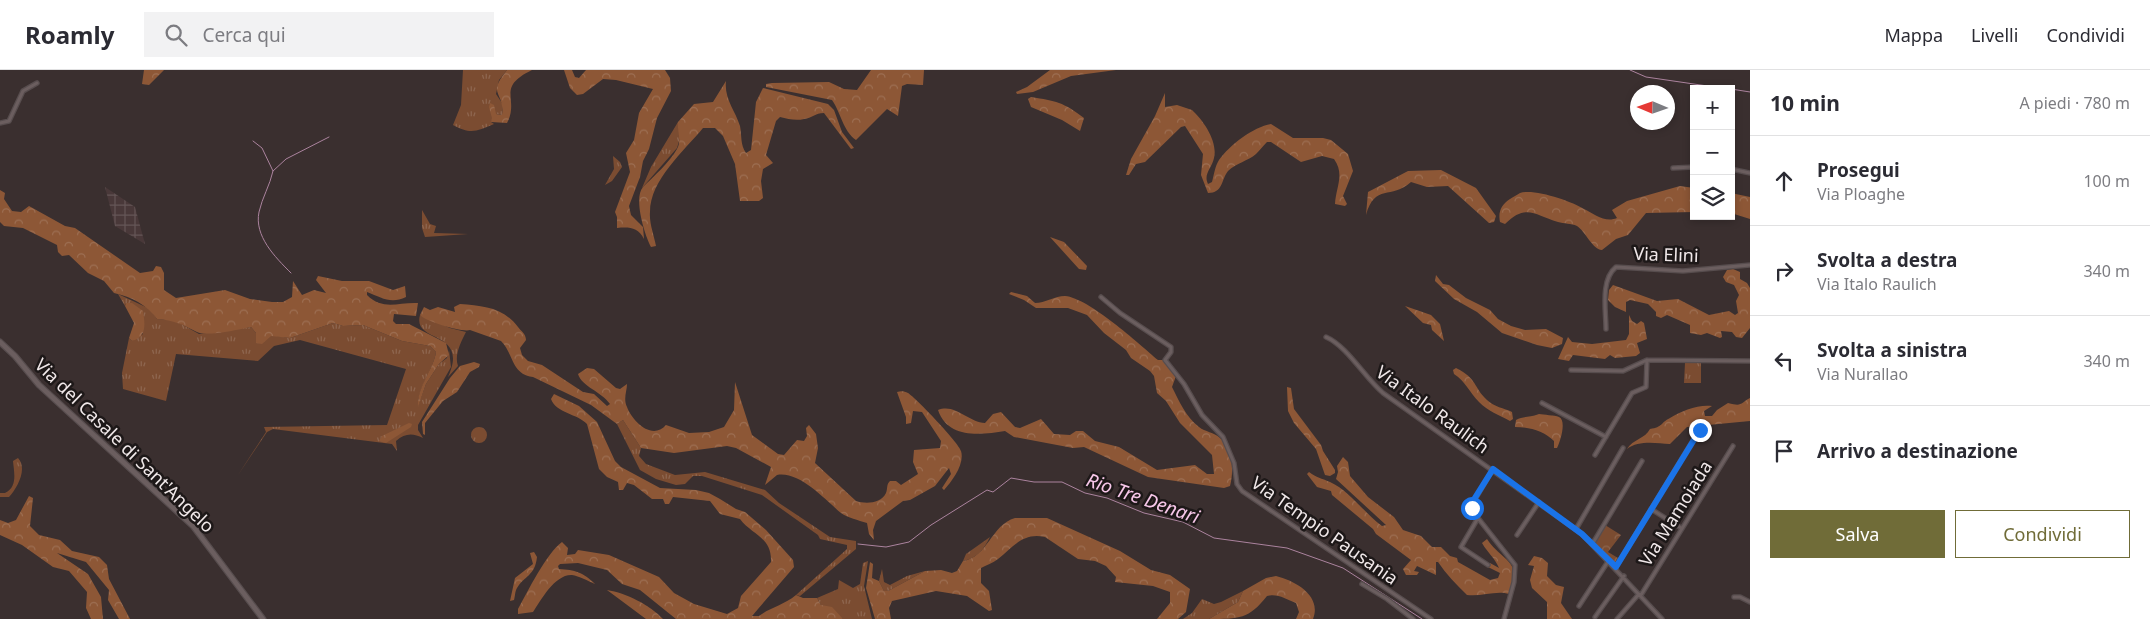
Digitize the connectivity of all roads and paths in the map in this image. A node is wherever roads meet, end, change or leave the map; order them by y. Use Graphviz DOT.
graph roads {
  1 [pos="37,83"];
  2 [pos="0,123"];
  3 [pos="1673,168"];
  4 [pos="1690,168"];
  5 [pos="1735,170"];
  6 [pos="1750,173"];
  7 [pos="1750,265"];
  8 [pos="1101,297"];
  9 [pos="1606,330"];
  10 [pos="1326,337"];
  11 [pos="0,342"];
  12 [pos="1647,360"];
  13 [pos="1750,361"];
  14 [pos="1572,370"];
  15 [pos="1542,403"];
  16 [pos="1705,427"];
  17 [pos="1606,437"];
  18 [pos="1733,446"];
  19 [pos="1623,448"];
  20 [pos="1596,455"];
  21 [pos="1642,461"];
  22 [pos="1493,469"];
  23 [pos="1539,502"];
  24 [pos="1651,509"];
  25 [pos="1478,518"];
  26 [pos="1681,528"];
  27 [pos="1576,529"];
  28 [pos="1517,535"];
  29 [pos="1593,543"];
  30 [pos="1609,560"];
  31 [pos="1488,565"];
  32 [pos="1616,567"];
  33 [pos="1624,576"];
  34 [pos="1362,584"];
  35 [pos="1640,594"];
  36 [pos="1734,597"];
  37 [pos="1750,602"];
  38 [pos="1579,606"];
  39 [pos="1595,617"];
  40 [pos="263,619"];
  41 [pos="1413,619"];
  42 [pos="1431,619"];
  43 [pos="1504,619"];
  44 [pos="1617,619"];
  45 [pos="1662,619"];
  1 -- 2 [label="street"];
  3 -- 4 [label="street"];
  5 -- 6 [label="street"];
  7 -- 9 [label="street, Via Elini"];
  8 -- 42 [label="street, Via Tempio Pausania"];
  10 -- 22 [label="street, Via Italo Raulich"];
  11 -- 40 [label="main road, Via del Casale di Sant'Angelo"];
  12 -- 13 [label="street"];
  12 -- 14 [label="street"];
  12 -- 17 [label="street"];
  15 -- 17 [label="street"];
  16 -- 24 [label="street"];
  17 -- 20 [label="street"];
  18 -- 26 [label="street, Via Mamoiada"];
  19 -- 27 [label="street"];
  21 -- 29 [label="street"];
  22 -- 23 [label="street, Via Italo Raulich"];
  22 -- 25 [label="street"];
  23 -- 27 [label="street, Via Italo Raulich"];
  23 -- 28 [label="street"];
  24 -- 26 [label="street"];
  24 -- 32 [label="street"];
  25 -- 31 [label="street"];
  25 -- 43 [label="street"];
  26 -- 35 [label="street, Via Mamoiada"];
  27 -- 29 [label="street, Via Italo Raulich"];
  29 -- 30 [label="street, Via Italo Raulich"];
  30 -- 32 [label="street, Via Italo Raulich"];
  30 -- 38 [label="street"];
  32 -- 33 [label="street, Via Italo Raulich"];
  33 -- 35 [label="street, Via Italo Raulich"];
  33 -- 39 [label="street"];
  34 -- 41 [label="street"];
  35 -- 44 [label="street, Via Mamoiada"];
  35 -- 45 [label="street, Via Italo Raulich"];
  36 -- 37 [label="street"];
}
